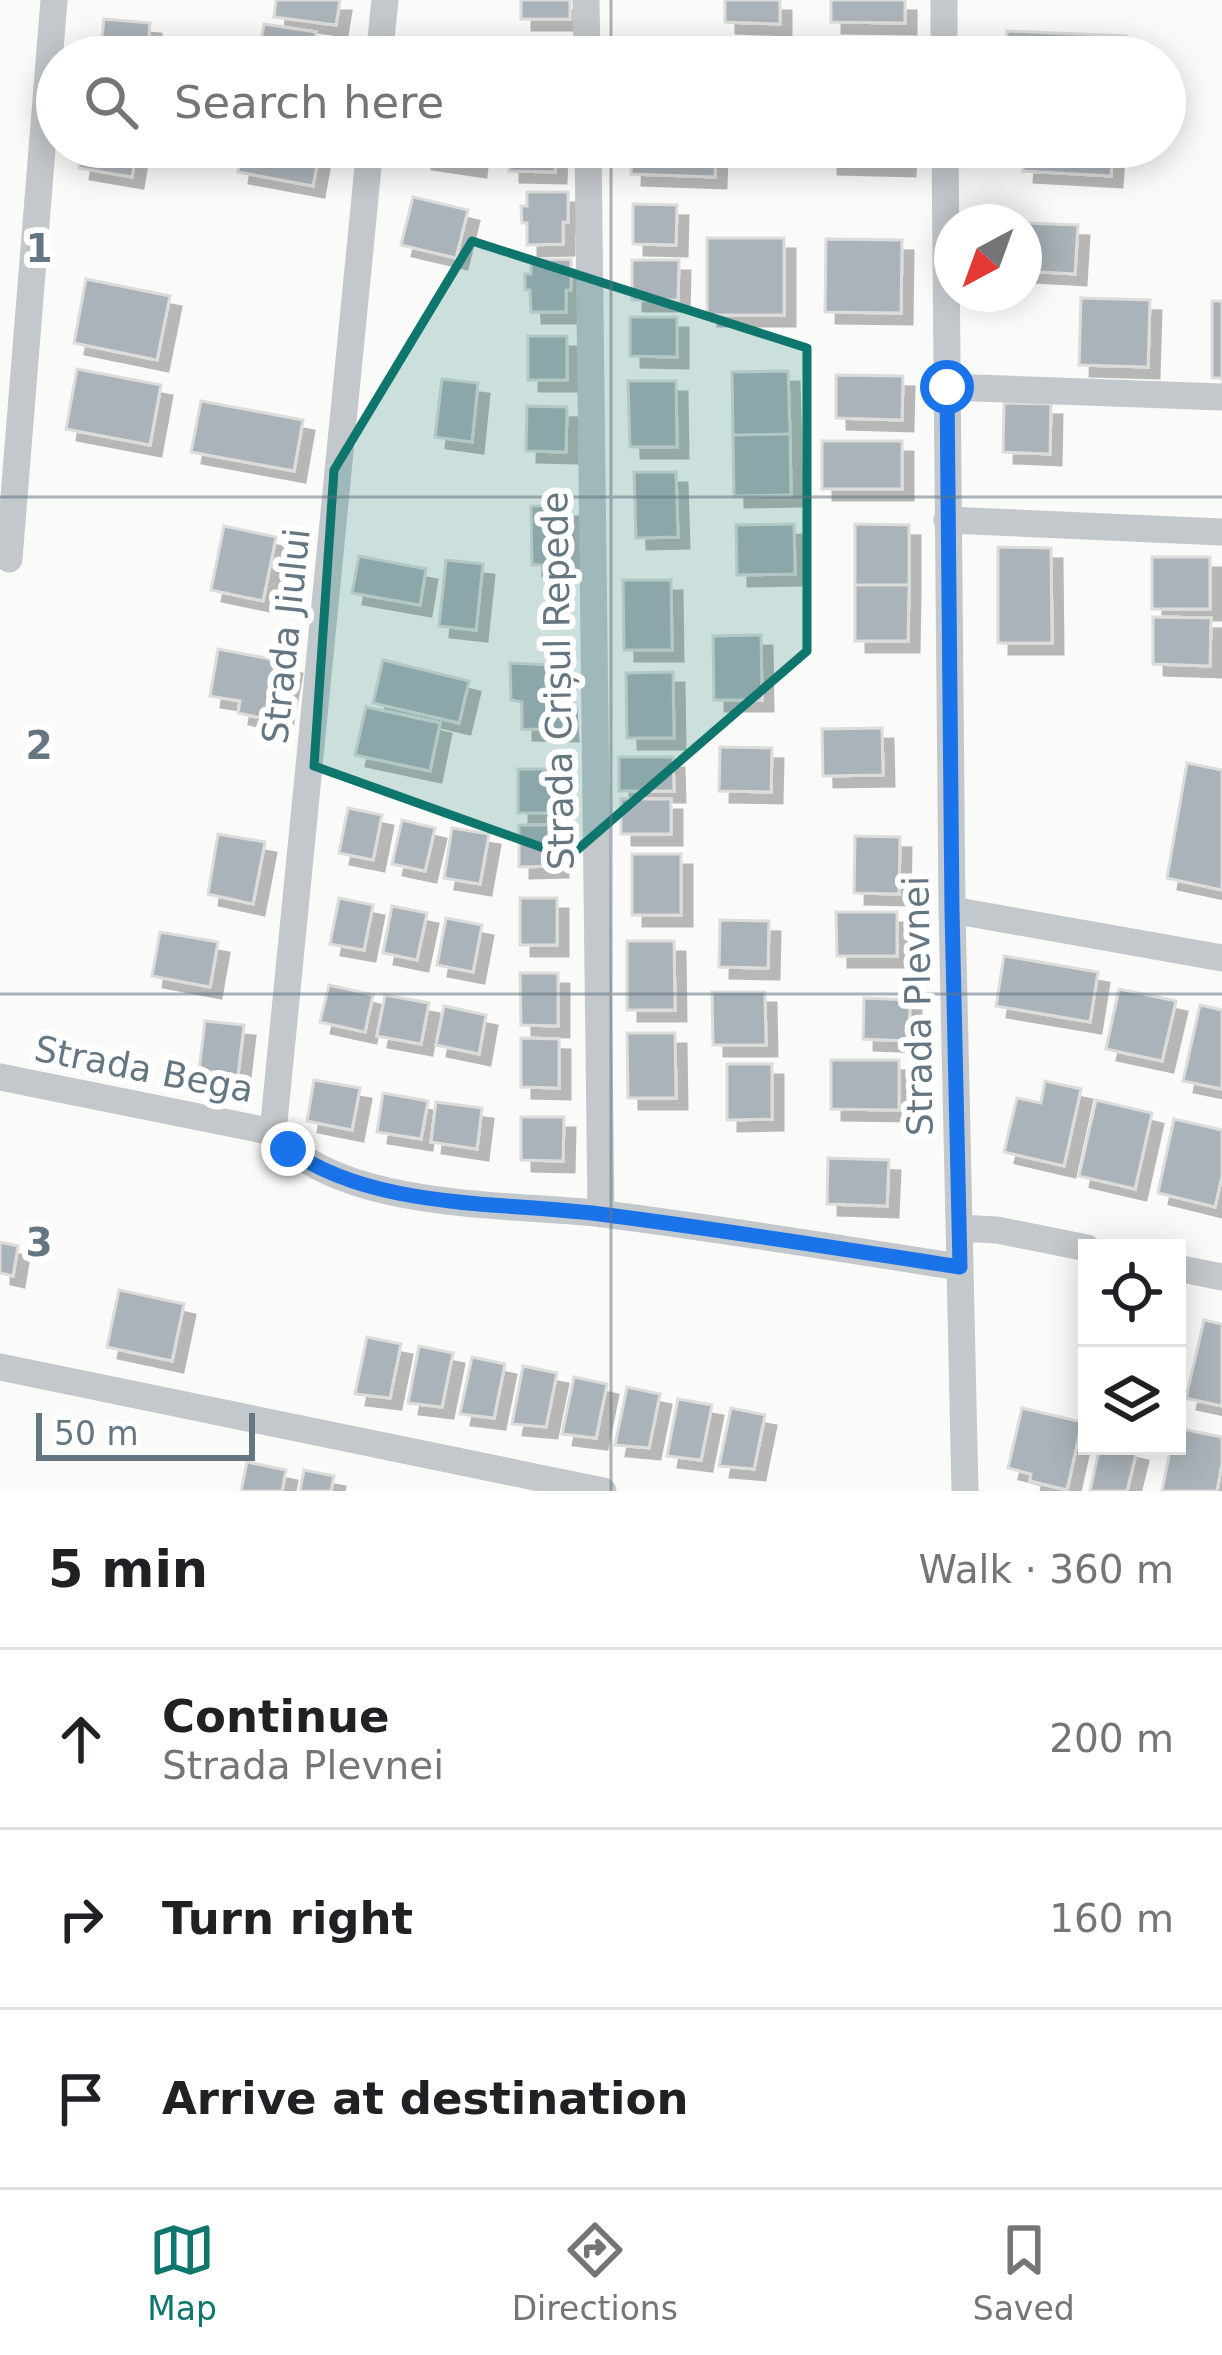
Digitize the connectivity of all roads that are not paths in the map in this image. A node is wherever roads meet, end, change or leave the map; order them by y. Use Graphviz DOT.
graph roads {
  1 [pos="54,0"];
  2 [pos="385,0"];
  3 [pos="586,0"];
  4 [pos="944,0"];
  5 [pos="51,36"];
  6 [pos="381,36"];
  7 [pos="586,36"];
  8 [pos="944,36"];
  9 [pos="40,168"];
  10 [pos="368,168"];
  11 [pos="587,168"];
  12 [pos="945,168"];
  13 [pos="947,387"];
  14 [pos="1222,397"];
  15 [pos="947,520"];
  16 [pos="1222,532"];
  17 [pos="9,559"];
  18 [pos="952,910"];
  19 [pos="1222,958"];
  20 [pos="0,1077"];
  21 [pos="273,1132"];
  22 [pos="602,1214"];
  23 [pos="959,1228"];
  24 [pos="1078,1246"];
  25 [pos="960,1267"];
  26 [pos="1186,1270"];
  27 [pos="1222,1277"];
  28 [pos="0,1367"];
  29 [pos="603,1491"];
  30 [pos="965,1491"];
  1 -- 5 [label="street"];
  2 -- 6 [label="street"];
  3 -- 7 [label="street"];
  4 -- 8 [label="street"];
  9 -- 17 [label="street"];
  10 -- 21 [label="street, Strada Jiului"];
  11 -- 22 [label="street, Strada Crișul Repede"];
  12 -- 13 [label="street, Strada Plevnei"];
  13 -- 14 [label="street"];
  13 -- 15 [label="street, Strada Plevnei"];
  15 -- 16 [label="street"];
  15 -- 18 [label="street, Strada Plevnei"];
  18 -- 19 [label="street"];
  18 -- 23 [label="street, Strada Plevnei"];
  20 -- 21 [label="street, Strada Bega"];
  21 -- 22 [label="street"];
  22 -- 25 [label="street"];
  23 -- 24 [label="street"];
  23 -- 25 [label="street, Strada Plevnei"];
  25 -- 30 [label="street, Strada Plevnei"];
  26 -- 27 [label="street"];
  28 -- 29 [label="street"];
}
